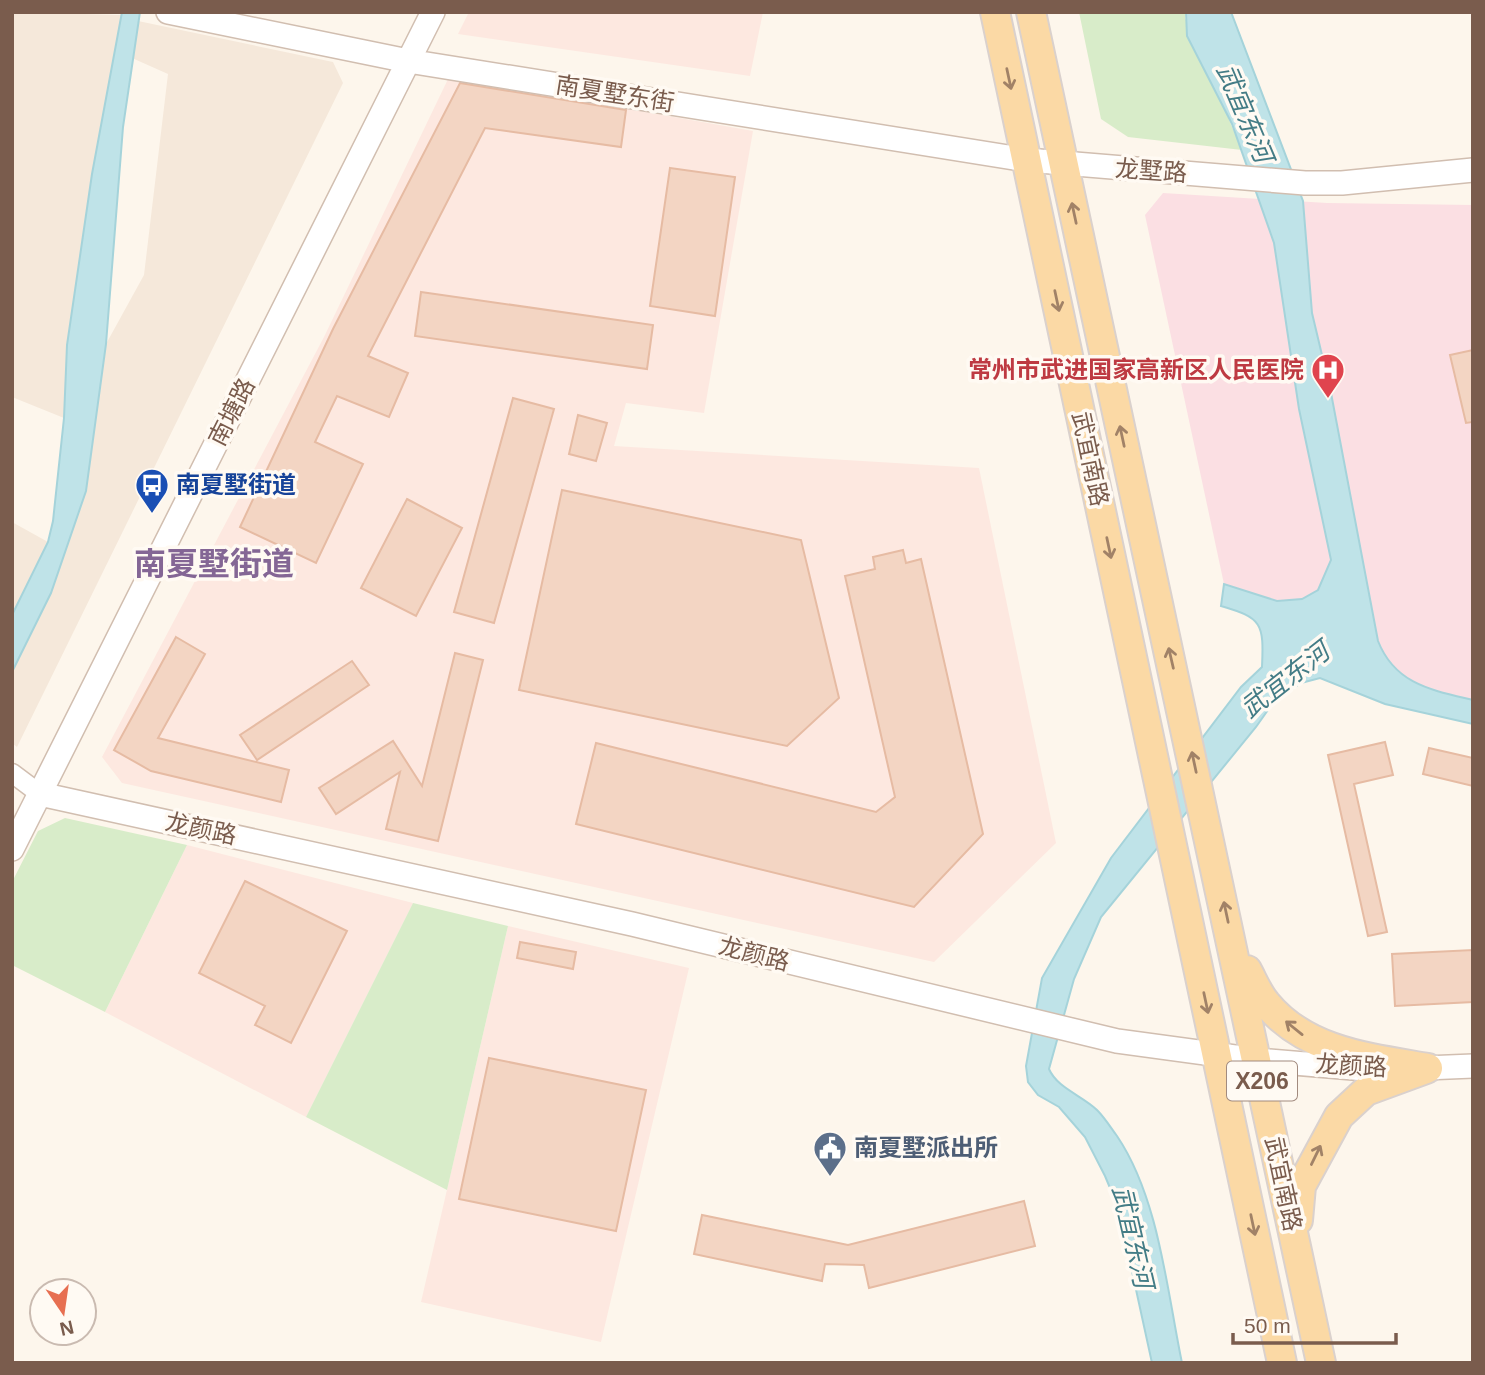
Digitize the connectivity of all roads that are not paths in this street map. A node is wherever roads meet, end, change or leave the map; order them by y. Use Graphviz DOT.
graph roads {
  1 [pos="168,12"];
  2 [pos="433,12"];
  3 [pos="995,12"];
  4 [pos="1031,12"];
  5 [pos="408,61"];
  6 [pos="1027,160"];
  7 [pos="1064,165"];
  8 [pos="1473,170"];
  9 [pos="12,773"];
  10 [pos="40,794"];
  11 [pos="12,849"];
  12 [pos="1233,947"];
  13 [pos="1217,1056"];
  14 [pos="1258,1060"];
  15 [pos="1473,1066"];
  16 [pos="1429,1068"];
  17 [pos="1296,1244"];
  18 [pos="1282,1363"];
  19 [pos="1321,1363"];
  1 -- 5 [label="street, 南夏墅东街"];
  2 -- 5 [label="street, 南塘路"];
  3 -- 6 [label="main road, 武宜南路 / X206, one-way"];
  4 -- 7 [label="main road, 武宜南路 / X206"];
  5 -- 6 [label="street, 南夏墅东街"];
  5 -- 10 [label="street, 南塘路"];
  6 -- 7 [label="street, 南夏墅东街"];
  6 -- 13 [label="main road, 武宜南路 / X206, one-way"];
  7 -- 8 [label="street, 龙墅路"];
  12 -- 7 [label="main road, 武宜南路 / X206, one-way"];
  9 -- 10 [label="street"];
  10 -- 11 [label="street, 南塘路"];
  10 -- 13 [label="street, 龙颜路"];
  12 -- 14 [label="main road, 武宜南路 / X206"];
  16 -- 12 [label="main road, one-way"];
  13 -- 14 [label="street, 龙颜路"];
  13 -- 18 [label="main road, 武宜南路 / X206, one-way"];
  14 -- 16 [label="street, 龙颜路"];
  14 -- 17 [label="main road, 武宜南路 / X206"];
  15 -- 16 [label="street, 龙颜路"];
  17 -- 16 [label="main road, one-way"];
  17 -- 19 [label="main road, 武宜南路 / X206"];
}
